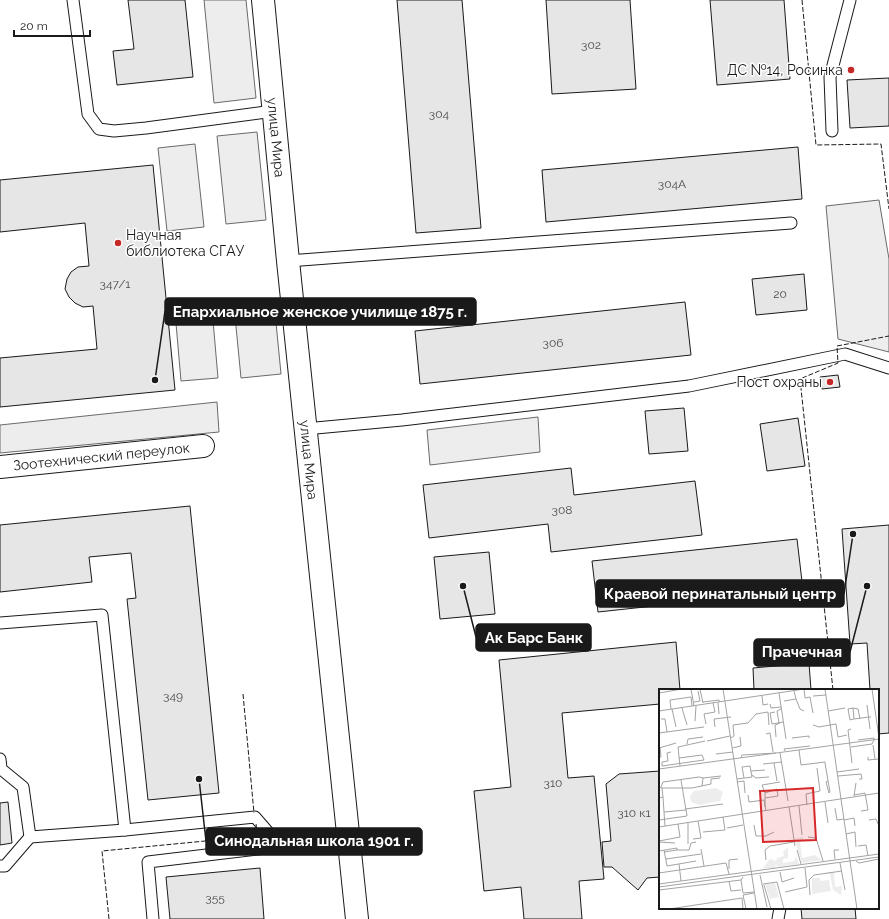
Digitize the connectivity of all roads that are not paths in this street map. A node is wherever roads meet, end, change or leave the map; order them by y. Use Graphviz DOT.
graph roads {
  1 [pos="73,0"];
  2 [pos="263,0"];
  3 [pos="850,0"];
  4 [pos="274,111"];
  5 [pos="832,131"];
  6 [pos="791,223"];
  7 [pos="288,261"];
  8 [pos="889,368"];
  9 [pos="306,429"];
  10 [pos="203,446"];
  11 [pos="0,467"];
  12 [pos="0,623"];
  13 [pos="0,758"];
  14 [pos="125,830"];
  15 [pos="30,837"];
  16 [pos="348,838"];
  17 [pos="281,847"];
  18 [pos="0,866"];
  19 [pos="780,909"];
  20 [pos="153,919"];
  21 [pos="356,919"];
  22 [pos="778,919"];
  1 -- 4 [label="lane"];
  2 -- 4 [label="main road, улица Мира"];
  3 -- 5 [label="lane"];
  4 -- 7 [label="main road, улица Мира"];
  6 -- 7 [label="lane"];
  7 -- 9 [label="main road, улица Мира"];
  8 -- 9 [label="lane"];
  9 -- 16 [label="main road, улица Мира"];
  10 -- 11 [label="main road, Зоотехнический переулок"];
  12 -- 14 [label="lane"];
  13 -- 15 [label="lane"];
  14 -- 15 [label="lane"];
  14 -- 17 [label="lane"];
  15 -- 18 [label="lane"];
  16 -- 17 [label="lane"];
  16 -- 21 [label="main road, улица Мира"];
  17 -- 20 [label="lane"];
  19 -- 22 [label="lane"];
}
